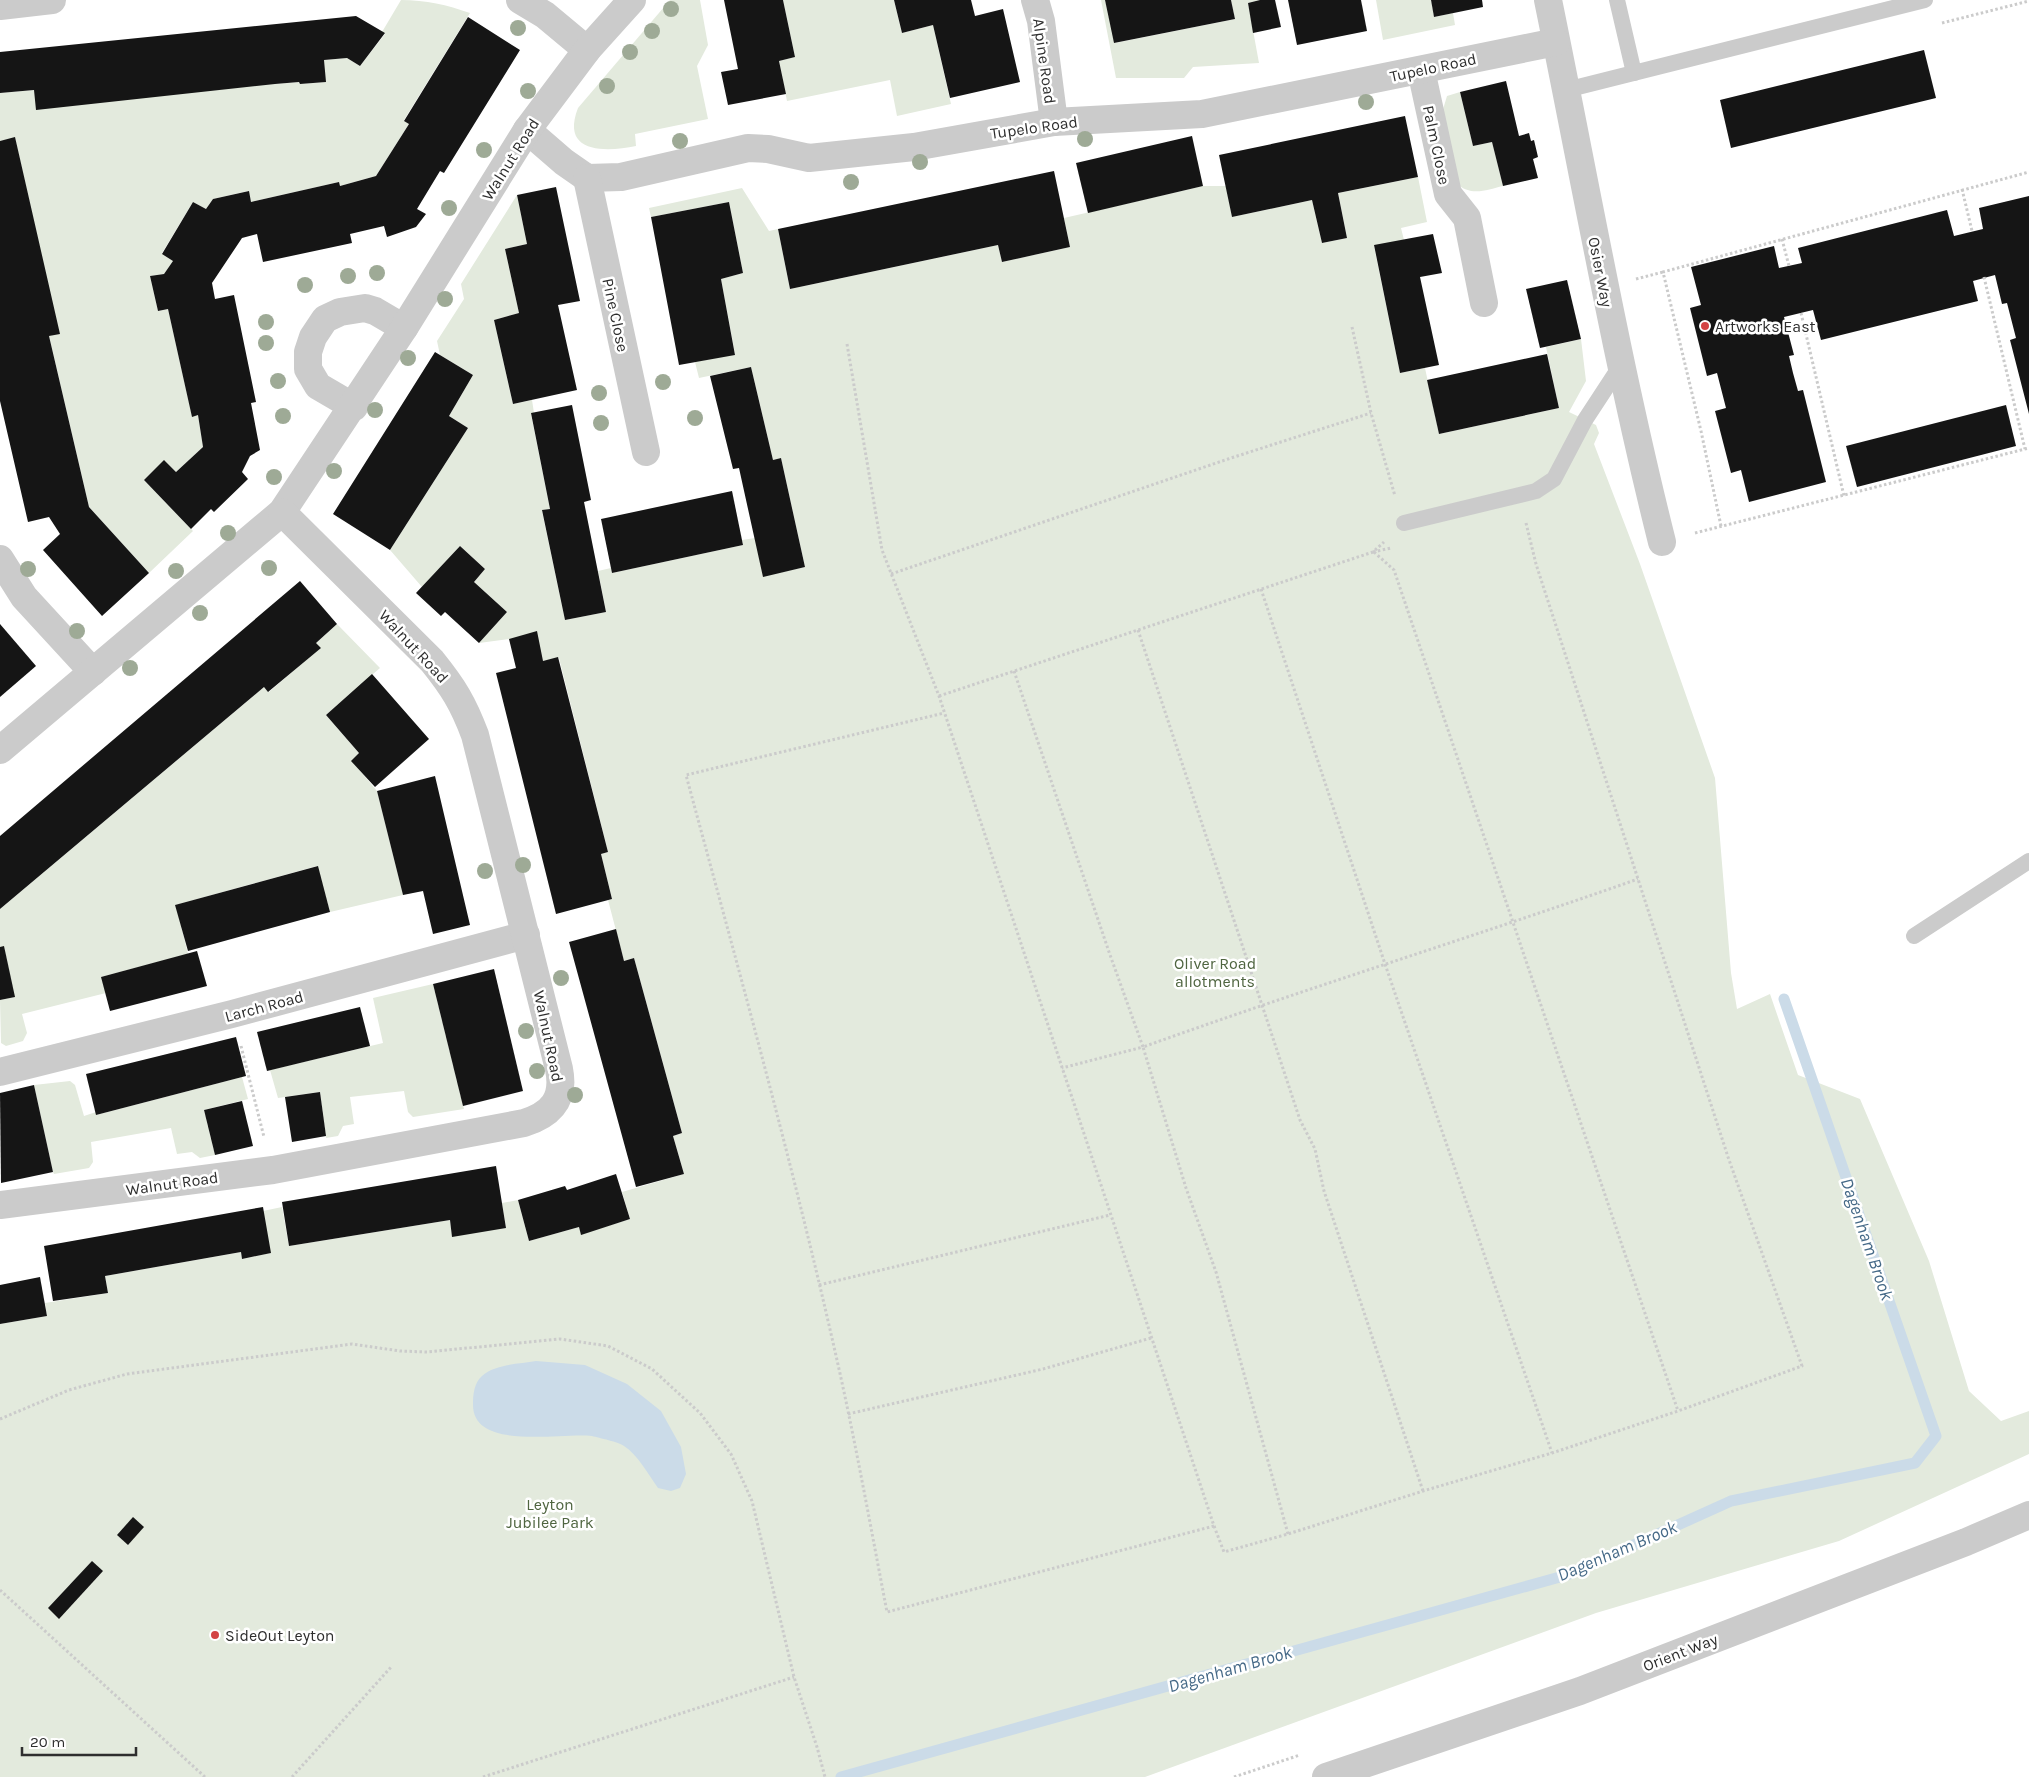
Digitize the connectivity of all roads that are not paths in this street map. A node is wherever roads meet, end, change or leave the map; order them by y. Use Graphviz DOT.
graph roads {
  1 [pos="52,0"];
  2 [pos="520,0"];
  3 [pos="632,0"];
  4 [pos="1035,0"];
  5 [pos="1548,0"];
  6 [pos="1617,0"];
  7 [pos="1925,0"];
  8 [pos="0,6"];
  9 [pos="1556,42"];
  10 [pos="587,50"];
  11 [pos="1421,70"];
  12 [pos="1634,73"];
  13 [pos="1566,90"];
  14 [pos="1054,122"];
  15 [pos="527,130"];
  16 [pos="587,178"];
  17 [pos="1484,303"];
  18 [pos="404,328"];
  19 [pos="1621,365"];
  20 [pos="354,407"];
  21 [pos="646,452"];
  22 [pos="282,512"];
  23 [pos="1404,523"];
  24 [pos="1662,542"];
  25 [pos="0,559"];
  26 [pos="92,672"];
  27 [pos="0,750"];
  28 [pos="2029,861"];
  29 [pos="526,935"];
  30 [pos="1914,936"];
  31 [pos="0,1072"];
  32 [pos="0,1206"];
  33 [pos="2029,1515"];
  34 [pos="1326,1777"];
  1 -- 8 [label="street"];
  2 -- 10 [label="street"];
  3 -- 10 [label="street, Walnut Road"];
  4 -- 14 [label="street, Alpine Road"];
  5 -- 9 [label="street, Osier Way"];
  6 -- 12 [label="lane"];
  7 -- 12 [label="lane"];
  9 -- 11 [label="street, Tupelo Road"];
  9 -- 13 [label="street, Osier Way"];
  10 -- 15 [label="street, Walnut Road"];
  11 -- 14 [label="street, Tupelo Road"];
  11 -- 17 [label="street, Palm Close"];
  12 -- 13 [label="lane"];
  13 -- 19 [label="street, Osier Way"];
  14 -- 16 [label="street, Tupelo Road"];
  15 -- 16 [label="street"];
  15 -- 18 [label="street, Walnut Road"];
  16 -- 21 [label="street, Pine Close"];
  18 -- 20 [label="street, Walnut Road"];
  18 -- 20 [label="street"];
  19 -- 23 [label="lane"];
  19 -- 24 [label="street, Osier Way"];
  20 -- 22 [label="street, Walnut Road"];
  22 -- 26 [label="street, Walnut Road"];
  22 -- 29 [label="street, Walnut Road"];
  25 -- 26 [label="street"];
  26 -- 27 [label="street, Walnut Road"];
  28 -- 30 [label="lane"];
  29 -- 31 [label="street, Larch Road"];
  29 -- 32 [label="street, Walnut Road"];
  33 -- 34 [label="street, Orient Way"];
}
